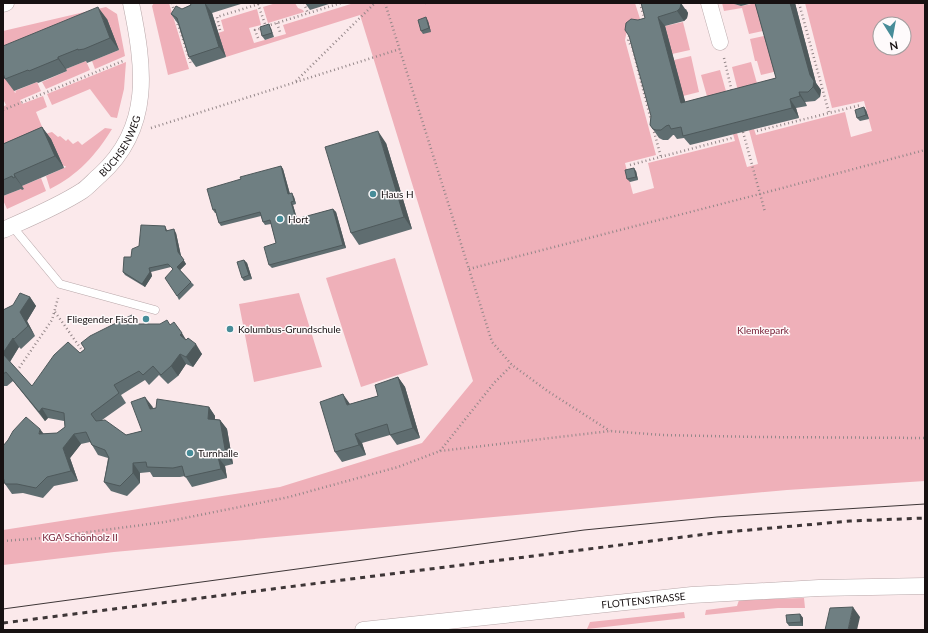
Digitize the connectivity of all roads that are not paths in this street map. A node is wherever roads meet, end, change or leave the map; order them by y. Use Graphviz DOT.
graph roads {
  1 [pos="131,3"];
  2 [pos="709,3"];
  3 [pos="720,42"];
  4 [pos="7,228"];
  5 [pos="155,310"];
  6 [pos="925,586"];
  7 [pos="363,630"];
  1 -- 4 [label="street, BÜCHSENWEG"];
  2 -- 3 [label="street"];
  4 -- 5 [label="lane"];
  6 -- 7 [label="street, FLOTTENSTRASSE"];
}
